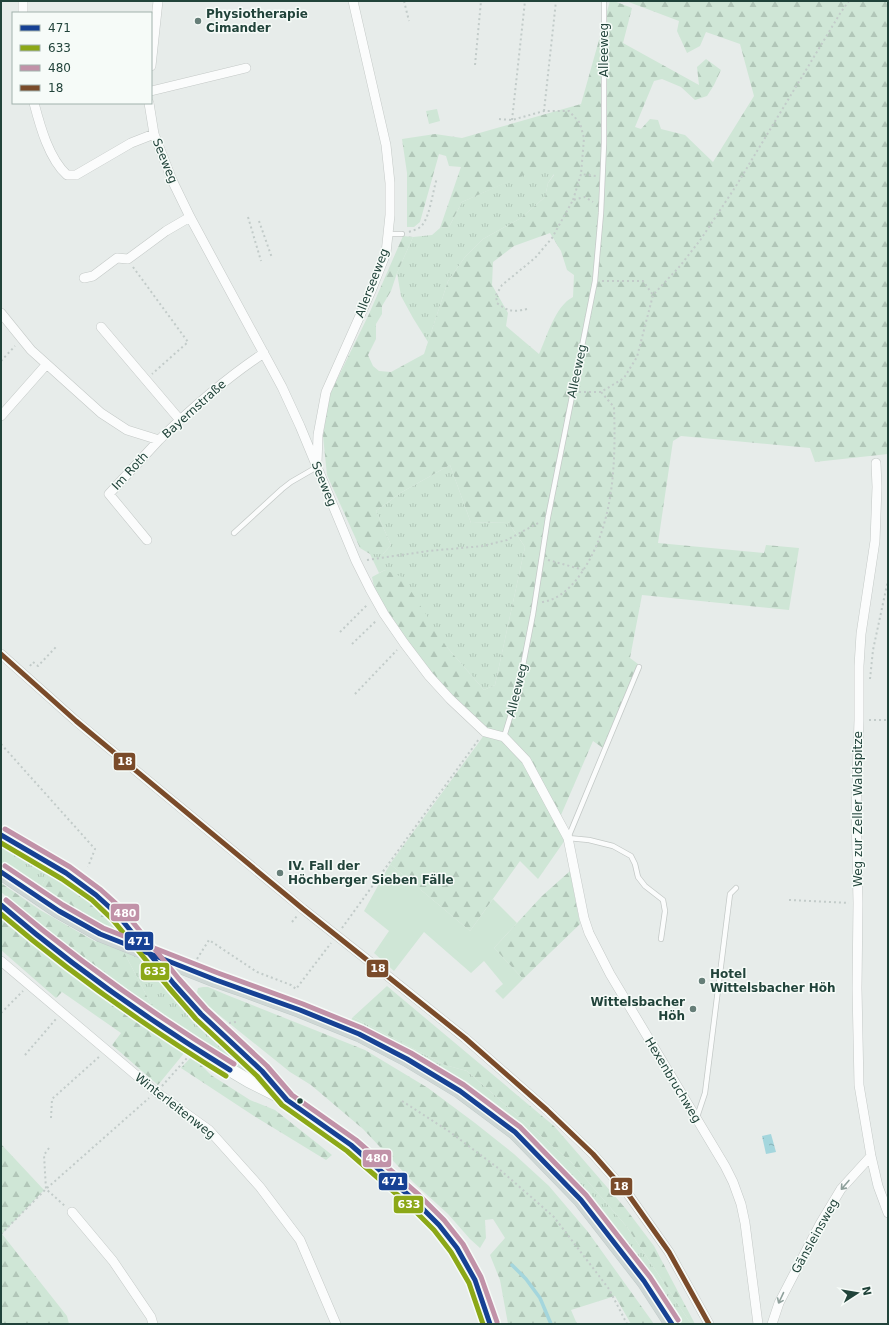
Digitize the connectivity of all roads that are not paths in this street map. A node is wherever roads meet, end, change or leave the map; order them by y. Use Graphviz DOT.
graph roads {
  1 [pos="23,1"];
  2 [pos="158,1"];
  3 [pos="353,1"];
  4 [pos="604,1"];
  5 [pos="23,12"];
  6 [pos="152,57"];
  7 [pos="246,68"];
  8 [pos="152,91"];
  9 [pos="34,104"];
  10 [pos="149,104"];
  11 [pos="154,134"];
  12 [pos="190,217"];
  13 [pos="388,234"];
  14 [pos="402,234"];
  15 [pos="84,278"];
  16 [pos="1,313"];
  17 [pos="101,328"];
  18 [pos="264,353"];
  19 [pos="46,364"];
  20 [pos="1,416"];
  21 [pos="180,420"];
  22 [pos="159,440"];
  23 [pos="876,463"];
  24 [pos="317,467"];
  25 [pos="234,533"];
  26 [pos="147,540"];
  27 [pos="1,654"];
  28 [pos="639,666"];
  29 [pos="504,737"];
  30 [pos="1,835"];
  31 [pos="568,838"];
  32 [pos="1,872"];
  33 [pos="736,888"];
  34 [pos="1,905"];
  35 [pos="661,939"];
  36 [pos="1,961"];
  37 [pos="287,1100"];
  38 [pos="697,1119"];
  39 [pos="871,1156"];
  40 [pos="72,1212"];
  41 [pos="888,1213"];
  42 [pos="153,1324"];
  43 [pos="336,1324"];
  44 [pos="490,1324"];
  45 [pos="672,1324"];
  46 [pos="709,1324"];
  47 [pos="758,1324"];
  48 [pos="772,1324"];
  1 -- 5 [label="street"];
  2 -- 6 [label="street"];
  3 -- 13 [label="street, Allerseeweg"];
  4 -- 29 [label="lane, Alleeweg"];
  7 -- 8 [label="street"];
  9 -- 11 [label="street"];
  10 -- 11 [label="street, Seeweg"];
  11 -- 12 [label="street, Seeweg"];
  12 -- 15 [label="street"];
  12 -- 18 [label="street, Seeweg"];
  13 -- 14 [label="lane"];
  13 -- 24 [label="street, Allerseeweg"];
  16 -- 19 [label="street, Bayernstraße"];
  17 -- 21 [label="street"];
  18 -- 21 [label="street, Bayernstraße"];
  18 -- 24 [label="street, Seeweg"];
  19 -- 20 [label="street"];
  19 -- 22 [label="street, Bayernstraße"];
  21 -- 22 [label="street, Bayernstraße"];
  22 -- 26 [label="street, Im Roth"];
  23 -- 39 [label="street, Weg zur Zeller Waldspitze"];
  24 -- 25 [label="lane"];
  24 -- 29 [label="street, Seeweg"];
  27 -- 46 [label="street"];
  28 -- 31 [label="lane"];
  29 -- 31 [label="street, Hexenbruchweg"];
  30 -- 37 [label="main road"];
  31 -- 35 [label="lane"];
  31 -- 38 [label="street, Hexenbruchweg"];
  32 -- 45 [label="main road, bridge"];
  33 -- 38 [label="lane"];
  34 -- 37 [label="main road"];
  36 -- 43 [label="street, Winterleitenweg"];
  37 -- 44 [label="main road"];
  38 -- 47 [label="street, Hexenbruchweg"];
  39 -- 41 [label="street, Weg zur Zeller Waldspitze"];
  39 -- 48 [label="street, Gänsleinsweg, one-way"];
  40 -- 42 [label="street"];
}
